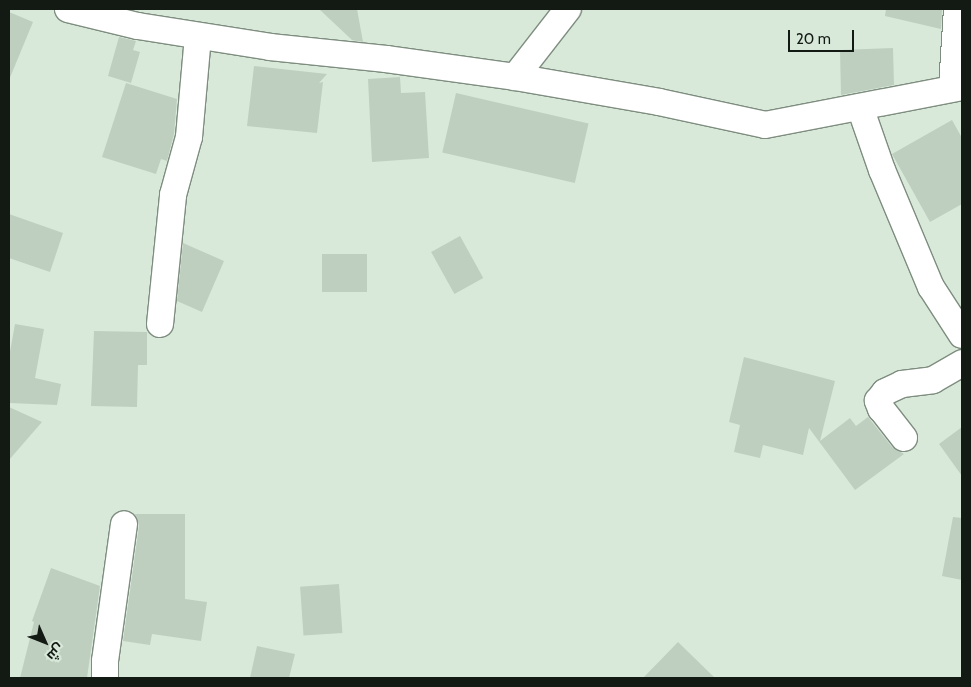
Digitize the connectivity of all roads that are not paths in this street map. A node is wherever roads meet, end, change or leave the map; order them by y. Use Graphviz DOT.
graph roads {
  1 [pos="68,9"];
  2 [pos="568,9"];
  3 [pos="957,9"];
  4 [pos="198,36"];
  5 [pos="515,77"];
  6 [pos="957,88"];
  7 [pos="860,107"];
  8 [pos="160,324"];
  9 [pos="962,335"];
  10 [pos="962,364"];
  11 [pos="904,438"];
  12 [pos="124,524"];
  13 [pos="105,678"];
  1 -- 4 [label="street"];
  2 -- 5 [label="street"];
  3 -- 6 [label="street"];
  4 -- 5 [label="street"];
  4 -- 8 [label="street"];
  5 -- 7 [label="street"];
  6 -- 7 [label="street"];
  7 -- 9 [label="street"];
  10 -- 11 [label="street"];
  12 -- 13 [label="street"];
}
